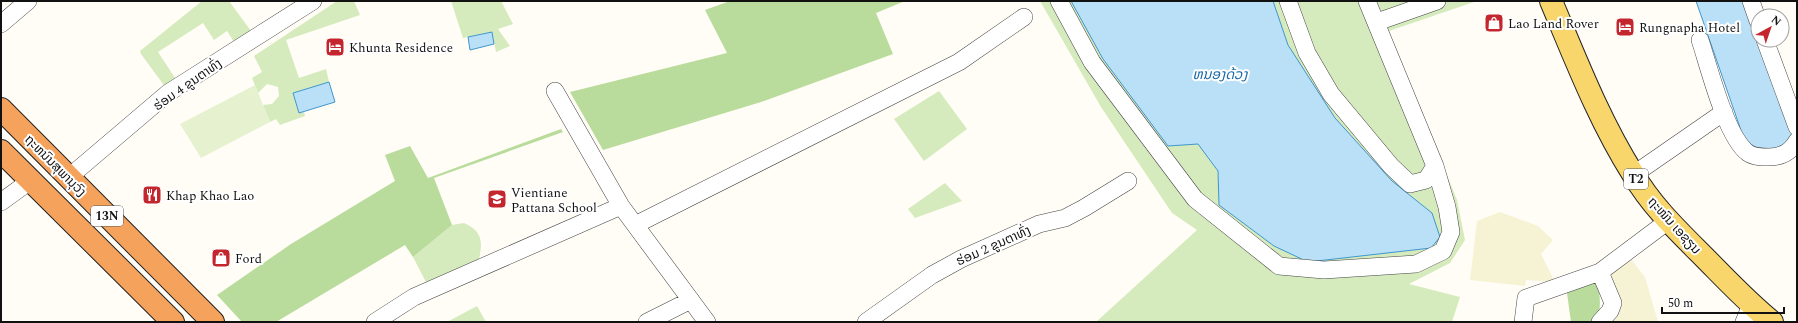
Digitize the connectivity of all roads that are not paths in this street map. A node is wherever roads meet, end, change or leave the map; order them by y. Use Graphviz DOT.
graph roads {
  1 [pos="28,1"];
  2 [pos="313,1"];
  3 [pos="1059,1"];
  4 [pos="1288,1"];
  5 [pos="1367,1"];
  6 [pos="1437,1"];
  7 [pos="1551,1"];
  8 [pos="1024,17"];
  9 [pos="1377,22"];
  10 [pos="1,24"];
  11 [pos="1700,40"];
  12 [pos="1768,48"];
  13 [pos="555,91"];
  14 [pos="1,109"];
  15 [pos="1724,112"];
  16 [pos="1797,127"];
  17 [pos="1797,141"];
  18 [pos="1,151"];
  19 [pos="1435,166"];
  20 [pos="1633,175"];
  21 [pos="68,178"];
  22 [pos="30,181"];
  23 [pos="1128,181"];
  24 [pos="1,202"];
  25 [pos="621,206"];
  26 [pos="1668,221"];
  27 [pos="635,225"];
  28 [pos="1600,272"];
  29 [pos="691,300"];
  30 [pos="1747,313"];
  31 [pos="173,322"];
  32 [pos="213,322"];
  33 [pos="375,322"];
  34 [pos="647,322"];
  35 [pos="707,322"];
  36 [pos="866,322"];
  37 [pos="1523,322"];
  38 [pos="1600,322"];
  39 [pos="1772,322"];
  1 -- 10 [label="street"];
  2 -- 21 [label="street, ຮ່ອມ 4 ຂູນຕາທົ່ງ"];
  3 -- 19 [label="street"];
  4 -- 19 [label="street"];
  5 -- 9 [label="street"];
  6 -- 9 [label="street"];
  7 -- 20 [label="main road, ຖະໜົນ ເອຊຽນ / T2"];
  8 -- 27 [label="street"];
  9 -- 19 [label="street"];
  11 -- 15 [label="street"];
  12 -- 16 [label="street"];
  13 -- 25 [label="street"];
  14 -- 21 [label="highway, ຖະຫນົນສຸພານຸວົງ / 13N"];
  15 -- 17 [label="street"];
  15 -- 20 [label="street"];
  18 -- 22 [label="highway, 13N"];
  20 -- 26 [label="main road, ຖະໜົນ ເອຊຽນ / T2"];
  21 -- 32 [label="highway, ຖະຫນົນສຸພານຸວົງ / 13N"];
  22 -- 24 [label="street"];
  22 -- 31 [label="highway, 13N"];
  23 -- 36 [label="street, ຮ່ອມ 2 ຂູນຕາທົ່ງ"];
  25 -- 27 [label="street"];
  25 -- 33 [label="street"];
  26 -- 28 [label="street"];
  26 -- 30 [label="main road, ຖະໜົນ ເອຊຽນ / T2"];
  27 -- 29 [label="street"];
  28 -- 37 [label="street"];
  28 -- 38 [label="street"];
  29 -- 34 [label="street"];
  29 -- 35 [label="street"];
  30 -- 39 [label="main road, ຖະໜົນ ເອຊຽນ / T2"];
}
